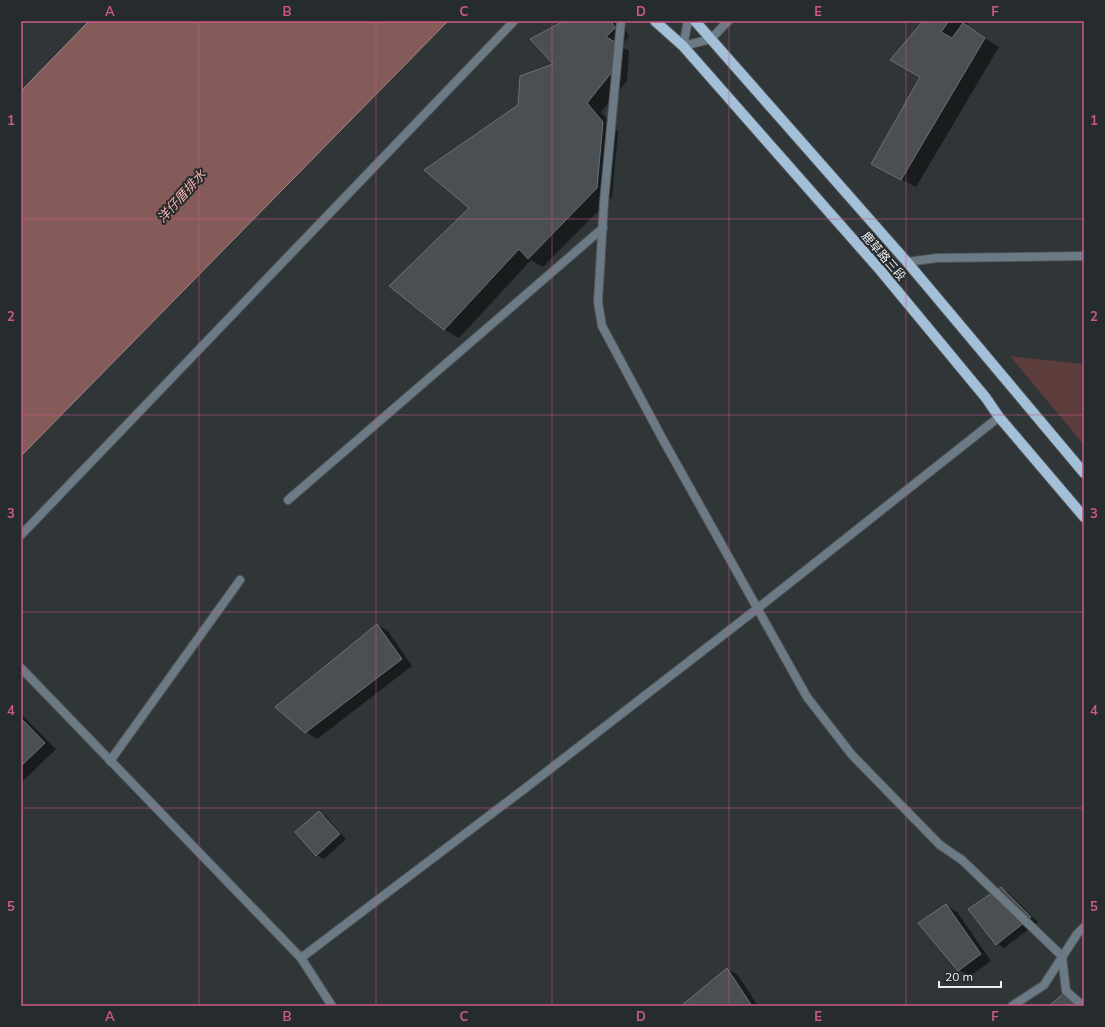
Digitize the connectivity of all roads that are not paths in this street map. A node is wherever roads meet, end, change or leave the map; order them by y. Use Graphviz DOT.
graph roads {
  1 [pos="514,21"];
  2 [pos="621,21"];
  3 [pos="655,21"];
  4 [pos="688,21"];
  5 [pos="695,21"];
  6 [pos="728,21"];
  7 [pos="711,39"];
  8 [pos="683,46"];
  9 [pos="603,228"];
  10 [pos="1084,256"];
  11 [pos="907,262"];
  12 [pos="999,417"];
  13 [pos="1084,473"];
  14 [pos="288,500"];
  15 [pos="1084,517"];
  16 [pos="21,535"];
  17 [pos="240,580"];
  18 [pos="758,608"];
  19 [pos="21,668"];
  20 [pos="110,761"];
  21 [pos="1084,927"];
  22 [pos="1062,956"];
  23 [pos="301,958"];
  24 [pos="332,1006"];
  25 [pos="1012,1006"];
  26 [pos="1083,1006"];
  1 -- 16 [label="street"];
  2 -- 9 [label="street"];
  3 -- 8 [label="main road, 鹿草路三段"];
  4 -- 8 [label="street"];
  5 -- 7 [label="main road, 鹿草路三段"];
  6 -- 7 [label="street"];
  7 -- 8 [label="street"];
  7 -- 11 [label="main road, 鹿草路三段"];
  8 -- 12 [label="main road, 鹿草路三段"];
  9 -- 14 [label="street"];
  9 -- 18 [label="street"];
  10 -- 11 [label="street"];
  11 -- 13 [label="main road, 鹿草路三段"];
  12 -- 15 [label="main road, 鹿草路三段"];
  12 -- 18 [label="street"];
  17 -- 20 [label="street"];
  18 -- 22 [label="street"];
  18 -- 23 [label="street"];
  19 -- 20 [label="street"];
  20 -- 23 [label="street"];
  21 -- 22 [label="street"];
  22 -- 25 [label="street"];
  22 -- 26 [label="street"];
  23 -- 24 [label="street"];
}
